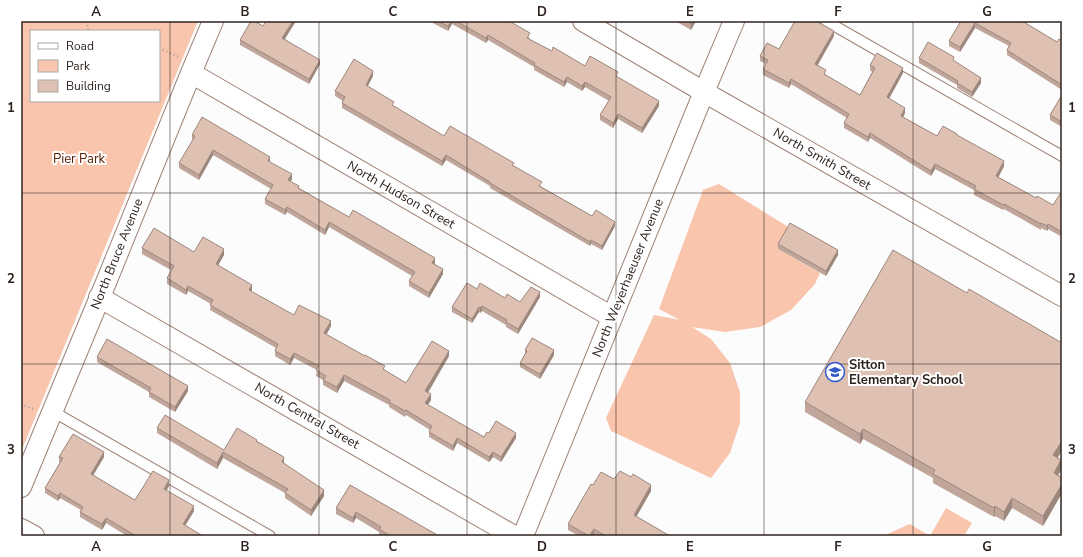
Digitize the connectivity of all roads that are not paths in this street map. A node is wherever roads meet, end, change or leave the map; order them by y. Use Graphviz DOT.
graph roads {
  1 [pos="213,21"];
  2 [pos="583,21"];
  3 [pos="734,21"];
  4 [pos="826,21"];
  5 [pos="191,73"];
  6 [pos="704,92"];
  7 [pos="1062,156"];
  8 [pos="1062,296"];
  9 [pos="100,297"];
  10 [pos="612,317"];
  11 [pos="52,411"];
  12 [pos="21,487"];
  13 [pos="21,529"];
  14 [pos="34,536"];
  15 [pos="270,536"];
  16 [pos="514,536"];
  17 [pos="523,536"];
  1 -- 5 [label="street, North Bruce Avenue"];
  2 -- 6 [label="street, North Smith Street"];
  3 -- 6 [label="street, North Weyerhaeuser Avenue"];
  4 -- 7 [label="lane"];
  5 -- 9 [label="street, North Bruce Avenue"];
  5 -- 10 [label="street, North Hudson Street"];
  6 -- 8 [label="street, North Smith Street"];
  6 -- 10 [label="street, North Weyerhaeuser Avenue"];
  9 -- 11 [label="street, North Bruce Avenue"];
  9 -- 16 [label="street, North Central Street"];
  10 -- 17 [label="street, North Weyerhaeuser Avenue"];
  11 -- 12 [label="street, North Bruce Avenue"];
  11 -- 15 [label="lane"];
  13 -- 14 [label="street"];
}
